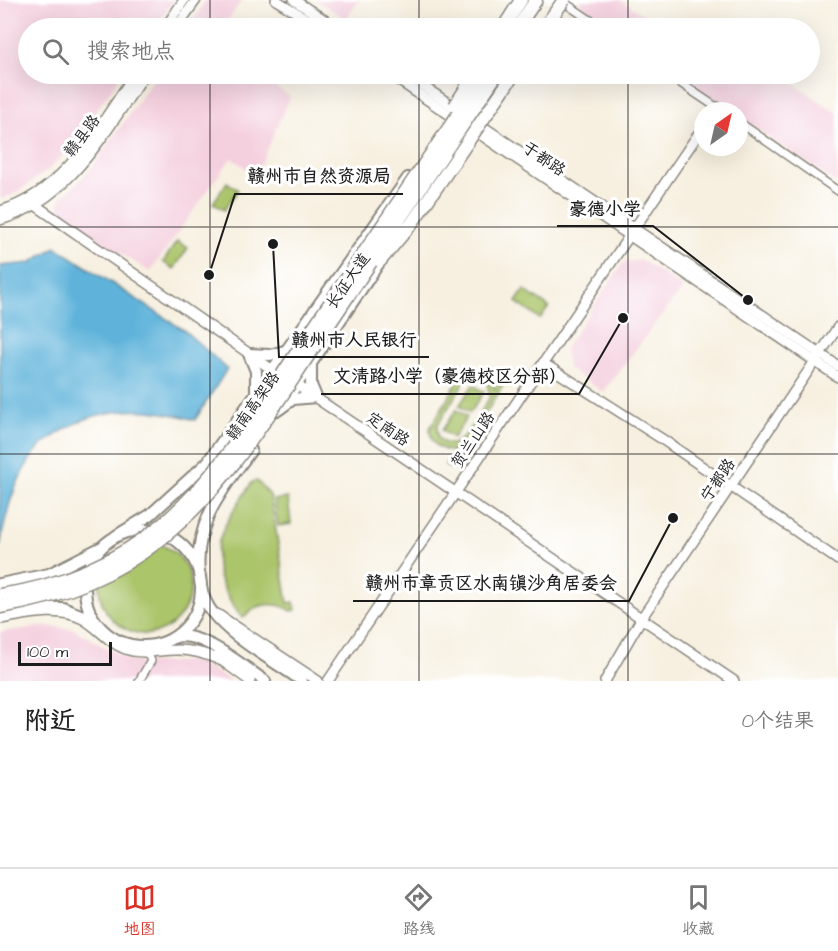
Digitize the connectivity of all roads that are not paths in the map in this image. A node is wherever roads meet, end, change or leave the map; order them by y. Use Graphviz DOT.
graph roads {
  1 [pos="184,0"];
  2 [pos="196,0"];
  3 [pos="276,0"];
  4 [pos="294,0"];
  5 [pos="521,0"];
  6 [pos="529,0"];
  7 [pos="536,0"];
  8 [pos="546,0"];
  9 [pos="560,0"];
  10 [pos="172,18"];
  11 [pos="183,18"];
  12 [pos="305,18"];
  13 [pos="322,18"];
  14 [pos="509,18"];
  15 [pos="517,18"];
  16 [pos="524,18"];
  17 [pos="534,18"];
  18 [pos="546,18"];
  19 [pos="550,18"];
  20 [pos="587,18"];
  21 [pos="128,84"];
  22 [pos="138,84"];
  23 [pos="406,84"];
  24 [pos="418,84"];
  25 [pos="468,84"];
  26 [pos="472,84"];
  27 [pos="479,84"];
  28 [pos="490,84"];
  29 [pos="501,84"];
  30 [pos="507,84"];
  31 [pos="682,84"];
  32 [pos="707,102"];
  33 [pos="453,112"];
  34 [pos="472,125"];
  35 [pos="748,129"];
  36 [pos="694,140"];
  37 [pos="838,191"];
  38 [pos="31,204"];
  39 [pos="0,211"];
  40 [pos="0,220"];
  41 [pos="384,224"];
  42 [pos="632,232"];
  43 [pos="341,308"];
  44 [pos="838,327"];
  45 [pos="288,350"];
  46 [pos="249,354"];
  47 [pos="818,358"];
  48 [pos="312,362"];
  49 [pos="543,363"];
  50 [pos="838,366"];
  51 [pos="273,370"];
  52 [pos="838,377"];
  53 [pos="297,384"];
  54 [pos="255,397"];
  55 [pos="316,397"];
  56 [pos="279,410"];
  57 [pos="731,487"];
  58 [pos="455,492"];
  59 [pos="116,536"];
  60 [pos="102,546"];
  61 [pos="838,560"];
  62 [pos="38,577"];
  63 [pos="0,579"];
  64 [pos="200,580"];
  65 [pos="0,585"];
  66 [pos="0,595"];
  67 [pos="0,608"];
  68 [pos="210,609"];
  69 [pos="0,619"];
  70 [pos="641,619"];
  71 [pos="103,629"];
  72 [pos="188,637"];
  73 [pos="159,643"];
  74 [pos="145,649"];
  75 [pos="220,660"];
  76 [pos="139,681"];
  77 [pos="250,681"];
  78 [pos="265,681"];
  79 [pos="302,681"];
  80 [pos="318,681"];
  81 [pos="328,681"];
  82 [pos="605,681"];
  83 [pos="734,681"];
  1 -- 10 [label="street"];
  2 -- 11 [label="street"];
  3 -- 12 [label="street"];
  4 -- 13 [label="street"];
  5 -- 14 [label="highway"];
  6 -- 15 [label="main road"];
  7 -- 16 [label="highway"];
  8 -- 17 [label="highway"];
  9 -- 18 [label="main road"];
  9 -- 19 [label="highway, bridge"];
  9 -- 20 [label="street"];
  21 -- 38 [label="street, 赣县路"];
  22 -- 38 [label="street, 赣县路"];
  23 -- 33 [label="street"];
  24 -- 33 [label="street"];
  25 -- 41 [label="highway, bridge"];
  26 -- 33 [label="main road, 长征大道"];
  27 -- 41 [label="highway, 赣南高架路, bridge"];
  28 -- 43 [label="highway, 赣南高架路, bridge"];
  29 -- 34 [label="main road, 长征大道"];
  30 -- 43 [label="highway, bridge"];
  31 -- 32 [label="street"];
  33 -- 34 [label="street, 于都路"];
  33 -- 45 [label="main road, 长征大道"];
  34 -- 42 [label="street, 于都路"];
  34 -- 48 [label="main road, 长征大道"];
  35 -- 37 [label="street"];
  36 -- 42 [label="street, 贺兰山路"];
  38 -- 39 [label="street"];
  38 -- 40 [label="street"];
  38 -- 46 [label="street, 定南路"];
  41 -- 66 [label="highway, 赣南高架路, bridge"];
  42 -- 47 [label="street, 于都路"];
  42 -- 49 [label="street, 贺兰山路"];
  43 -- 67 [label="highway, 赣南高架路, bridge"];
  44 -- 47 [label="street, 宁都路"];
  45 -- 46 [label="main road"];
  45 -- 51 [label="main road, 长征大道"];
  46 -- 51 [label="street, 定南路"];
  46 -- 54 [label="main road"];
  47 -- 50 [label="street, 于都路"];
  47 -- 52 [label="street, 于都路"];
  47 -- 57 [label="street, 宁都路"];
  48 -- 53 [label="main road, 长征大道"];
  48 -- 55 [label="main road"];
  49 -- 57 [label="street"];
  49 -- 58 [label="street, 贺兰山路"];
  51 -- 53 [label="street, 定南路"];
  51 -- 54 [label="main road, 长征大道"];
  53 -- 55 [label="street, 定南路"];
  53 -- 56 [label="main road, 长征大道"];
  54 -- 59 [label="main road, 长征大道"];
  55 -- 56 [label="main road"];
  55 -- 58 [label="street, 定南路"];
  56 -- 64 [label="main road, 长征大道"];
  57 -- 61 [label="street"];
  57 -- 70 [label="street, 宁都路"];
  58 -- 70 [label="street, 定南路"];
  58 -- 81 [label="street, 贺兰山路"];
  59 -- 60 [label="main road"];
  59 -- 64 [label="main road"];
  60 -- 62 [label="main road"];
  60 -- 71 [label="main road"];
  62 -- 63 [label="street"];
  62 -- 65 [label="main road"];
  64 -- 68 [label="main road"];
  64 -- 73 [label="main road"];
  67 -- 71 [label="main road"];
  68 -- 79 [label="main road"];
  68 -- 80 [label="street"];
  69 -- 74 [label="street"];
  70 -- 82 [label="street, 宁都路"];
  70 -- 83 [label="street, 定南路"];
  71 -- 74 [label="main road"];
  72 -- 73 [label="main road"];
  72 -- 75 [label="street"];
  72 -- 78 [label="main road"];
  73 -- 74 [label="main road"];
  74 -- 75 [label="street"];
  74 -- 76 [label="street"];
  75 -- 77 [label="street"];
}
